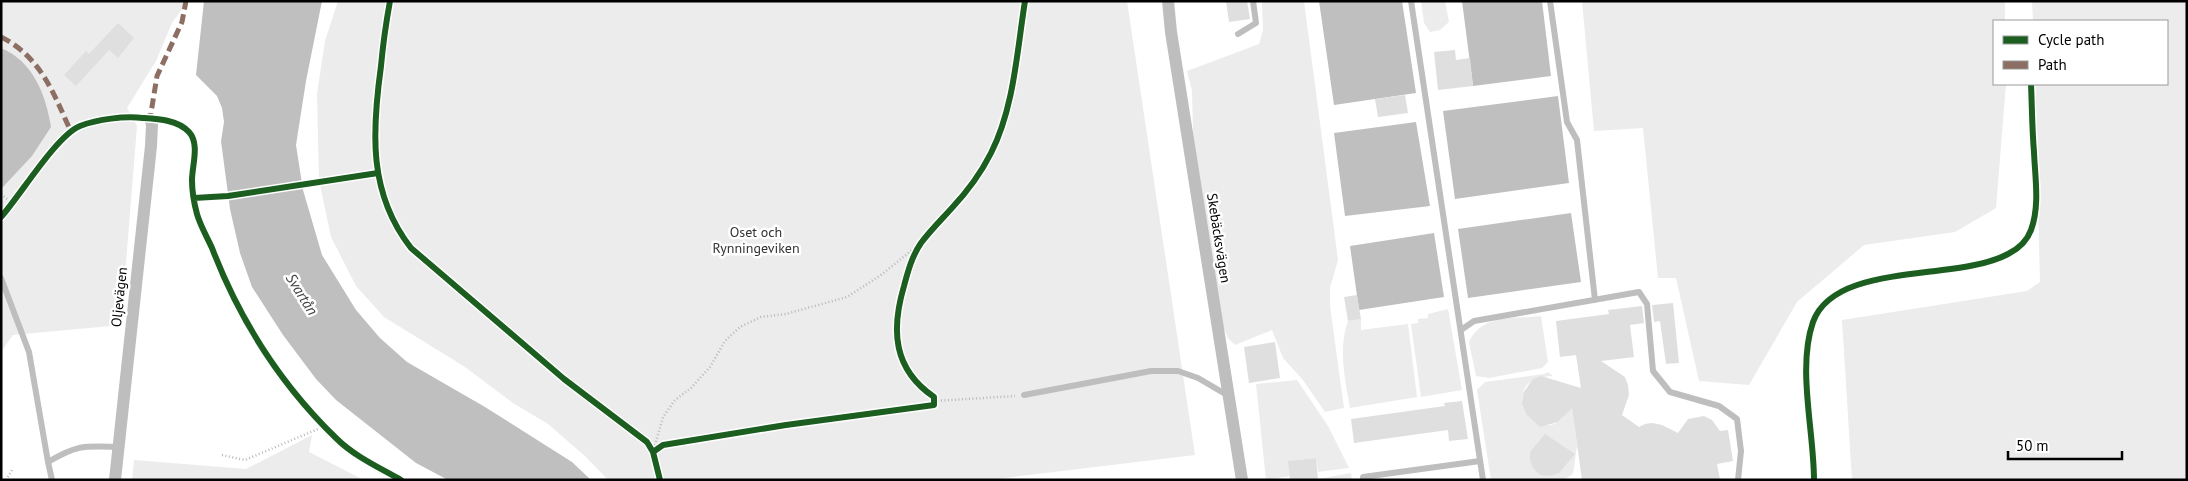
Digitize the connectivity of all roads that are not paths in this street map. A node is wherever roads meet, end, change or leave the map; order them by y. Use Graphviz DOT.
graph roads {
  1 [pos="1168,1"];
  2 [pos="1253,1"];
  3 [pos="1411,1"];
  4 [pos="1550,1"];
  5 [pos="1238,34"];
  6 [pos="150,118"];
  7 [pos="1,278"];
  8 [pos="1595,300"];
  9 [pos="1461,330"];
  10 [pos="1024,395"];
  11 [pos="1228,395"];
  12 [pos="118,447"];
  13 [pos="1480,460"];
  14 [pos="48,462"];
  15 [pos="52,480"];
  16 [pos="115,480"];
  17 [pos="1242,480"];
  18 [pos="1363,480"];
  19 [pos="1483,480"];
  20 [pos="1738,480"];
  1 -- 11 [label="street, Skebäcksvägen"];
  2 -- 5 [label="lane"];
  3 -- 9 [label="lane"];
  4 -- 8 [label="lane"];
  6 -- 12 [label="street, Oljevägen"];
  7 -- 14 [label="lane"];
  8 -- 9 [label="lane"];
  8 -- 20 [label="lane"];
  9 -- 13 [label="lane"];
  10 -- 11 [label="lane"];
  11 -- 17 [label="street, Skebäcksvägen"];
  12 -- 14 [label="lane"];
  12 -- 16 [label="street, Oljevägen"];
  13 -- 18 [label="lane"];
  13 -- 19 [label="lane"];
  14 -- 15 [label="lane"];
}
